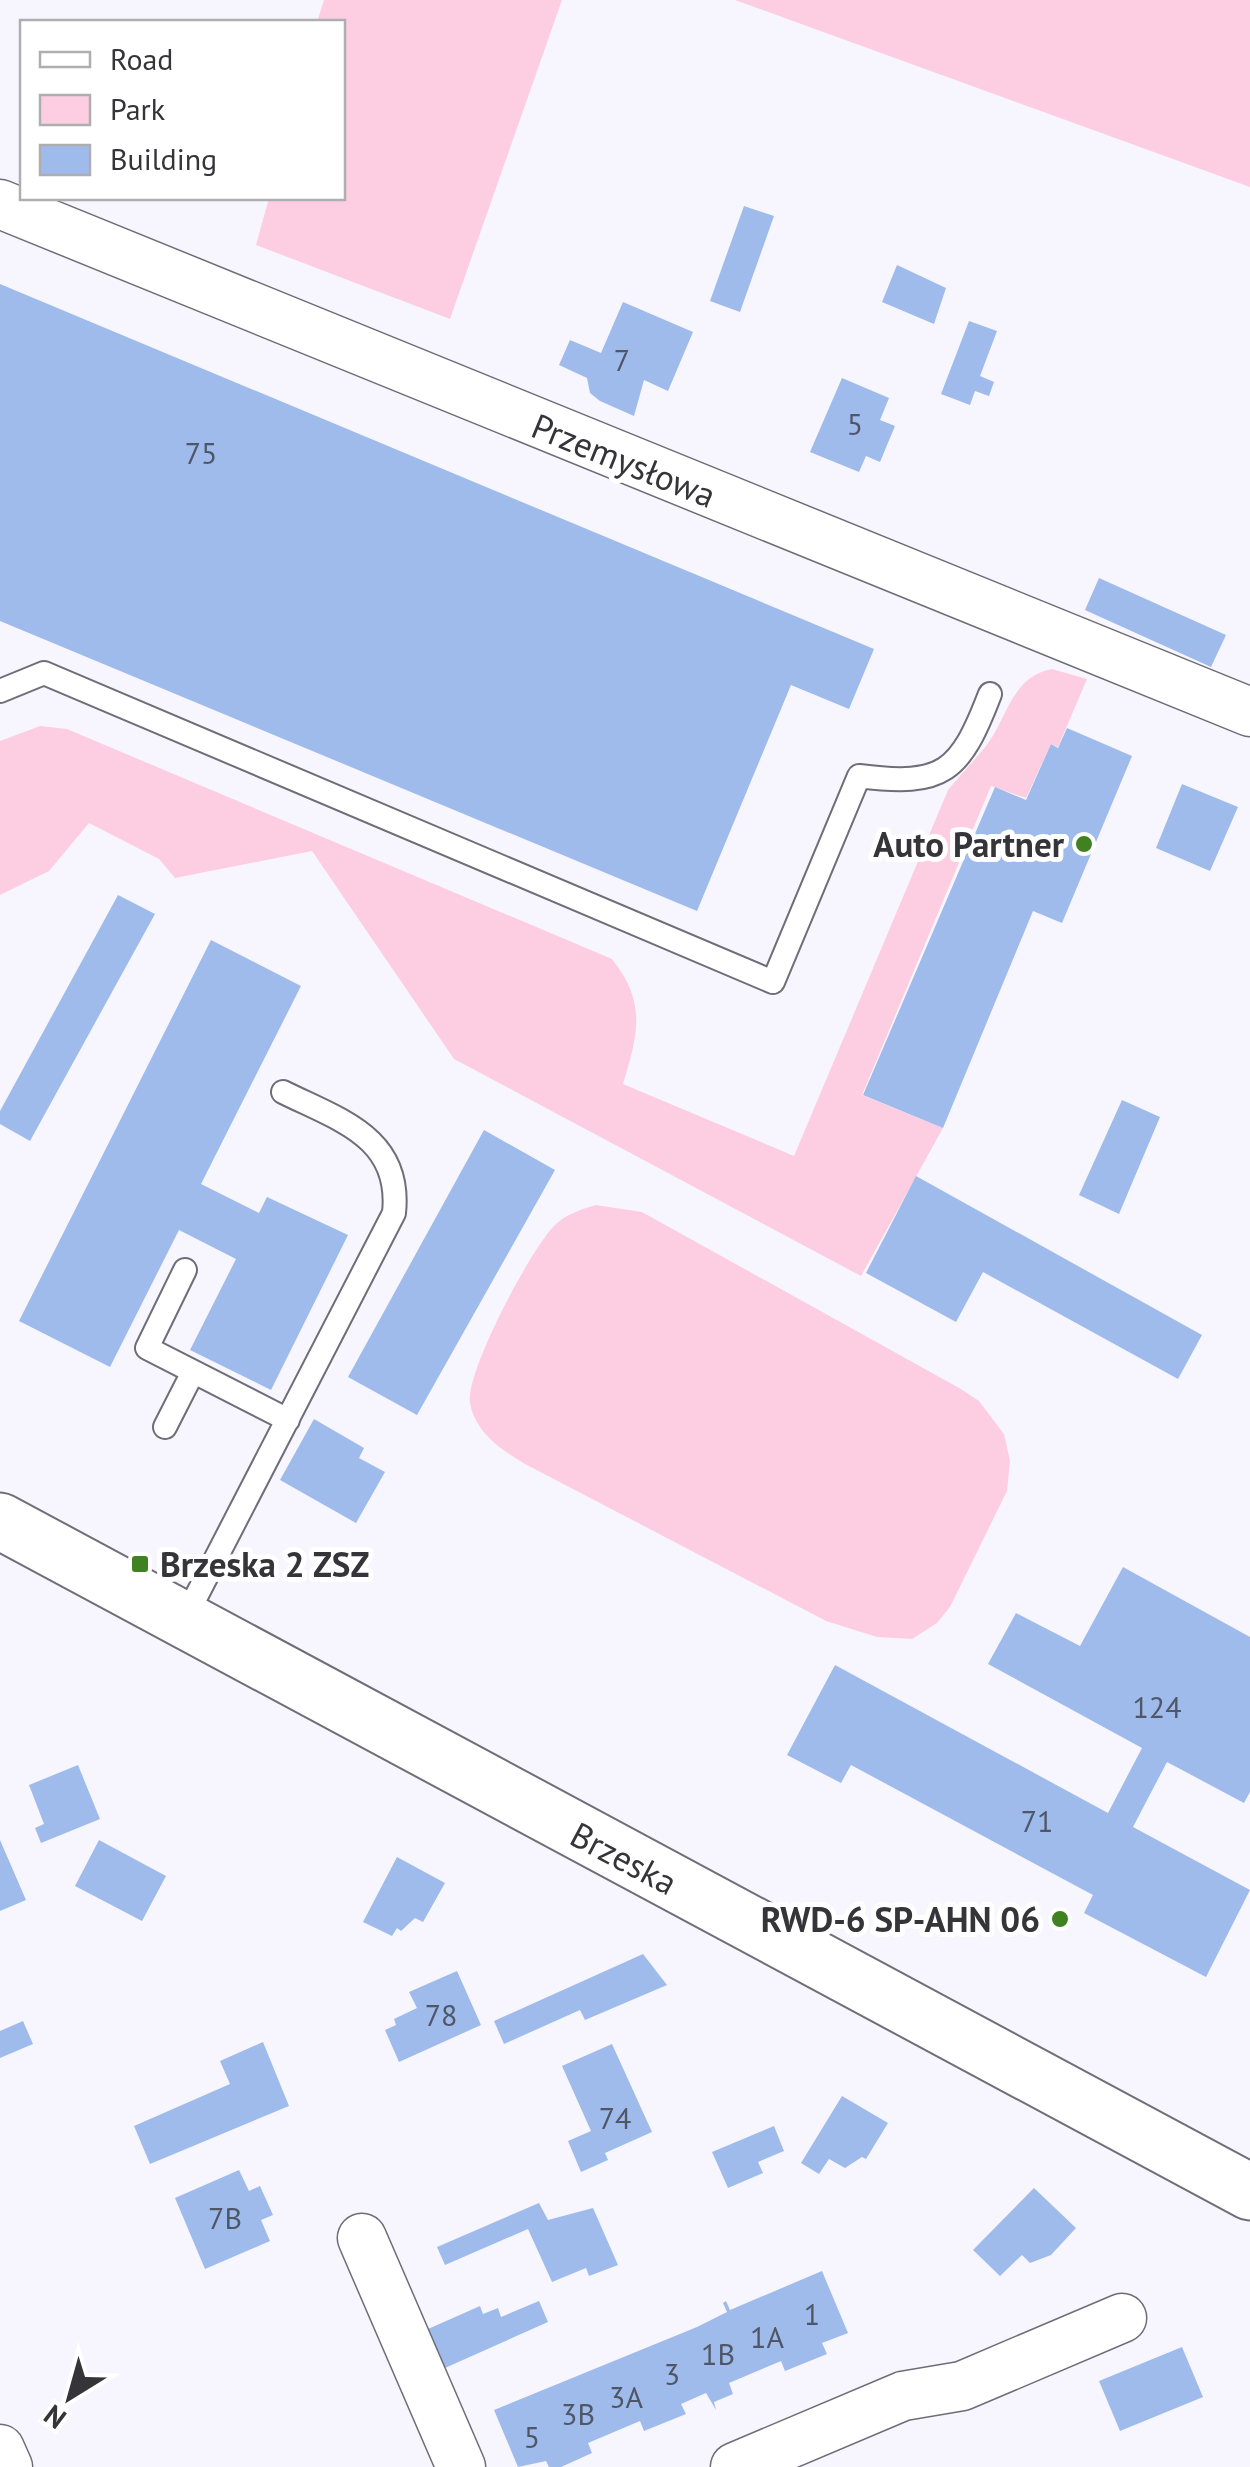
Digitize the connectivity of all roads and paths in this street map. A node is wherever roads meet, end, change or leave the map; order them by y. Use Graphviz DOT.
graph roads {
  1 [pos="0,204"];
  2 [pos="0,691"];
  3 [pos="990,694"];
  4 [pos="1250,712"];
  5 [pos="283,1092"];
  6 [pos="185,1270"];
  7 [pos="194,1372"];
  8 [pos="288,1420"];
  9 [pos="165,1427"];
  10 [pos="0,1521"];
  11 [pos="184,1620"];
  12 [pos="1250,2192"];
  13 [pos="362,2238"];
  14 [pos="1122,2318"];
  15 [pos="0,2449"];
  16 [pos="8,2467"];
  17 [pos="460,2467"];
  18 [pos="735,2467"];
  1 -- 4 [label="street, Przemysłowa"];
  2 -- 3 [label="lane"];
  5 -- 8 [label="lane"];
  6 -- 7 [label="lane"];
  7 -- 8 [label="lane"];
  7 -- 9 [label="lane"];
  8 -- 11 [label="lane"];
  10 -- 11 [label="street, Brzeska"];
  11 -- 12 [label="street, Brzeska"];
  13 -- 17 [label="street"];
  14 -- 18 [label="street"];
  15 -- 16 [label="street"];
}
